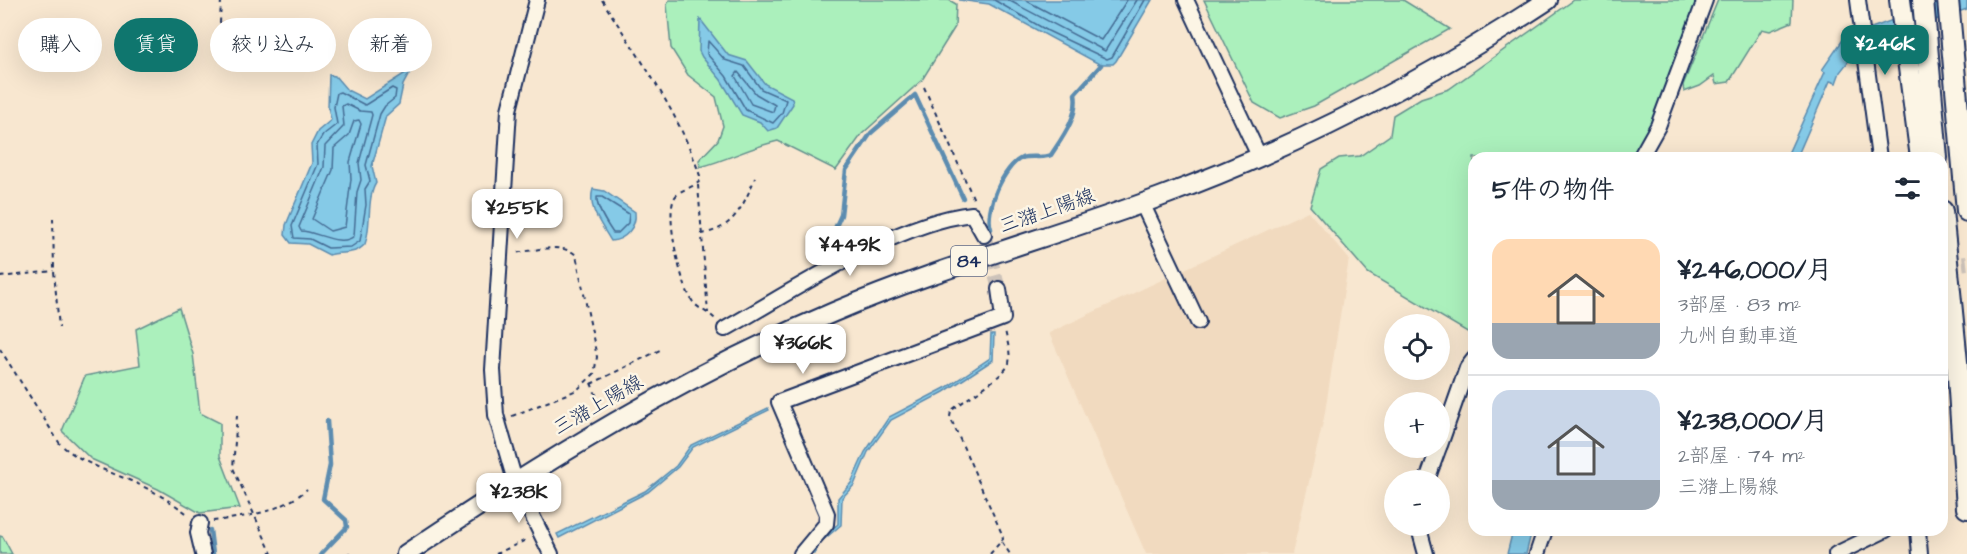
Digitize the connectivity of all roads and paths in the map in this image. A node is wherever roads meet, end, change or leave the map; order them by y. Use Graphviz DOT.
graph roads {
  1 [pos="221,0"];
  2 [pos="537,0"];
  3 [pos="602,0"];
  4 [pos="1186,0"];
  5 [pos="1548,0"];
  6 [pos="1705,0"];
  7 [pos="1858,0"];
  8 [pos="1899,0"];
  9 [pos="1923,0"];
  10 [pos="1948,0"];
  11 [pos="220,18"];
  12 [pos="924,87"];
  13 [pos="1643,152"];
  14 [pos="1878,152"];
  15 [pos="1920,152"];
  16 [pos="1936,152"];
  17 [pos="1258,156"];
  18 [pos="755,178"];
  19 [pos="698,185"];
  20 [pos="1142,203"];
  21 [pos="1967,211"];
  22 [pos="972,214"];
  23 [pos="53,218"];
  24 [pos="700,235"];
  25 [pos="984,235"];
  26 [pos="500,255"];
  27 [pos="54,271"];
  28 [pos="1948,271"];
  29 [pos="0,277"];
  30 [pos="999,289"];
  31 [pos="1948,307"];
  32 [pos="1003,318"];
  33 [pos="1198,322"];
  34 [pos="59,328"];
  35 [pos="725,329"];
  36 [pos="0,349"];
  37 [pos="660,350"];
  38 [pos="1957,362"];
  39 [pos="1468,367"];
  40 [pos="590,382"];
  41 [pos="602,409"];
  42 [pos="237,415"];
  43 [pos="1450,417"];
  44 [pos="498,421"];
  45 [pos="515,481"];
  46 [pos="307,489"];
  47 [pos="1967,508"];
  48 [pos="255,516"];
  49 [pos="200,523"];
  50 [pos="541,533"];
  51 [pos="1421,536"];
  52 [pos="1543,536"];
  53 [pos="1874,536"];
  54 [pos="1918,536"];
  55 [pos="1001,541"];
  56 [pos="203,554"];
  57 [pos="272,554"];
  58 [pos="406,554"];
  59 [pos="496,554"];
  60 [pos="551,554"];
  61 [pos="801,554"];
  62 [pos="990,554"];
  63 [pos="1010,554"];
  64 [pos="1426,554"];
  65 [pos="1537,554"];
  66 [pos="1836,554"];
  67 [pos="1920,554"];
  1 -- 11 [label="path"];
  2 -- 26 [label="street"];
  3 -- 19 [label="path"];
  4 -- 17 [label="street"];
  5 -- 17 [label="main road, 三潴上陽線 / 84"];
  6 -- 13 [label="street"];
  7 -- 14 [label="street"];
  8 -- 15 [label="highway"];
  9 -- 16 [label="highway"];
  10 -- 21 [label="highway"];
  12 -- 22 [label="path"];
  17 -- 20 [label="main road, 三潴上陽線 / 84"];
  18 -- 24 [label="path"];
  19 -- 24 [label="path"];
  19 -- 24 [label="path"];
  20 -- 33 [label="street"];
  20 -- 45 [label="main road, 三潴上陽線 / 84"];
  22 -- 25 [label="street"];
  22 -- 35 [label="street"];
  23 -- 27 [label="path"];
  26 -- 40 [label="path"];
  26 -- 44 [label="street"];
  27 -- 29 [label="path"];
  27 -- 34 [label="path"];
  28 -- 38 [label="highway"];
  30 -- 32 [label="street"];
  31 -- 38 [label="highway"];
  32 -- 55 [label="path"];
  32 -- 61 [label="street"];
  36 -- 49 [label="path"];
  37 -- 40 [label="path"];
  38 -- 47 [label="highway"];
  39 -- 43 [label="street"];
  40 -- 41 [label="path"];
  40 -- 44 [label="path"];
  42 -- 48 [label="path"];
  44 -- 45 [label="street"];
  45 -- 50 [label="street"];
  45 -- 58 [label="main road, 三潴上陽線 / 84"];
  46 -- 48 [label="path"];
  48 -- 49 [label="path"];
  48 -- 57 [label="path"];
  49 -- 56 [label="street"];
  50 -- 59 [label="path"];
  50 -- 60 [label="street"];
  51 -- 64 [label="street"];
  52 -- 65 [label="street"];
  53 -- 66 [label="street"];
  54 -- 67 [label="street"];
  55 -- 62 [label="path"];
  55 -- 63 [label="path"];
}
